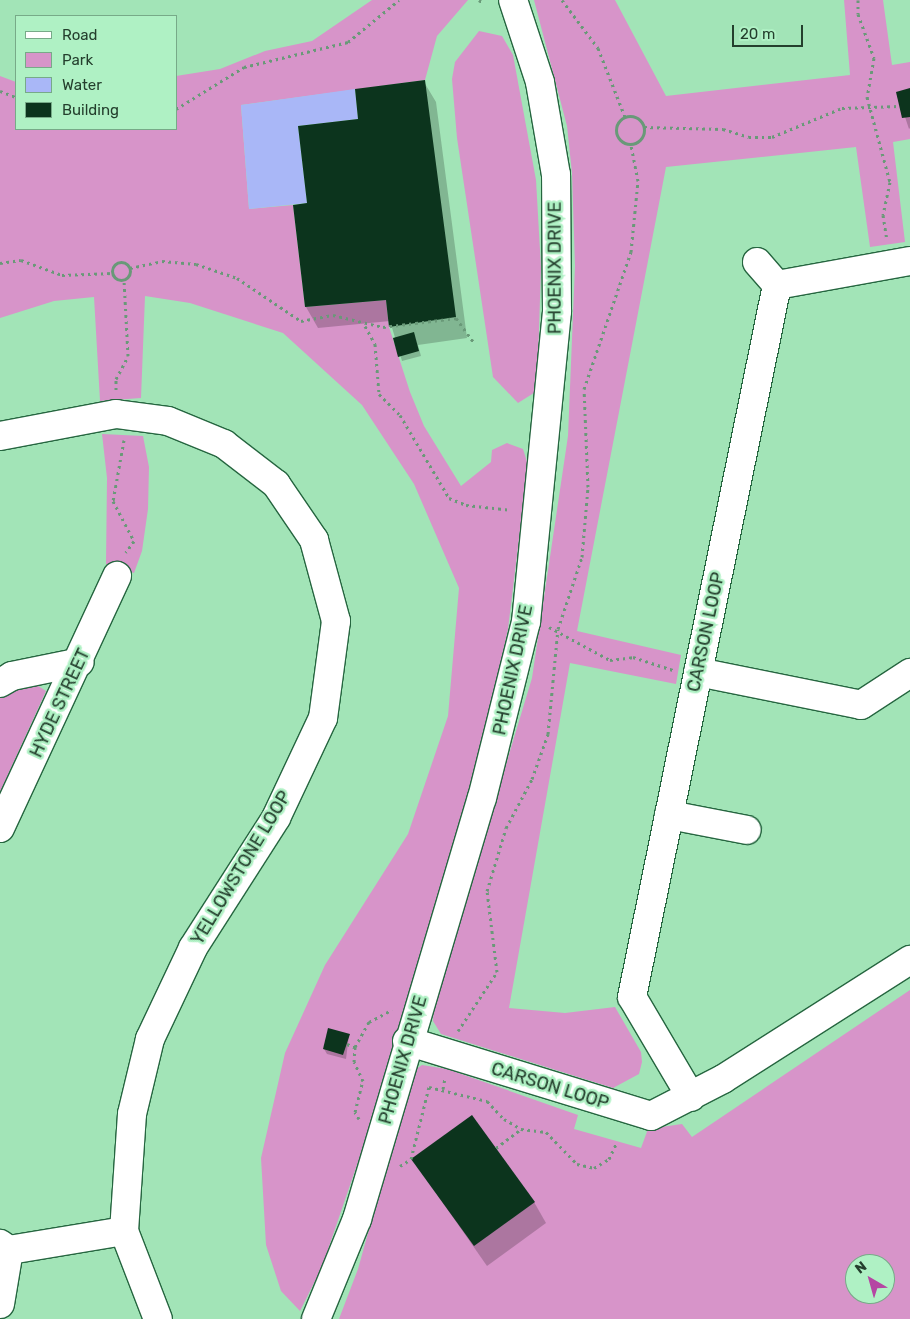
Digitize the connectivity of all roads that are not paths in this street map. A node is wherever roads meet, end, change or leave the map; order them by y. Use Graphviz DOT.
graph roads {
  1 [pos="513,0"];
  2 [pos="757,262"];
  3 [pos="901,262"];
  4 [pos="777,285"];
  5 [pos="0,436"];
  6 [pos="117,576"];
  7 [pos="80,662"];
  8 [pos="698,672"];
  9 [pos="910,673"];
  10 [pos="0,683"];
  11 [pos="669,815"];
  12 [pos="1,824"];
  13 [pos="747,830"];
  14 [pos="910,960"];
  15 [pos="407,1041"];
  16 [pos="691,1097"];
  17 [pos="124,1231"];
  18 [pos="4,1247"];
  19 [pos="0,1304"];
  20 [pos="158,1319"];
  21 [pos="316,1319"];
  1 -- 15 [label="street, PHOENIX DRIVE"];
  2 -- 4 [label="street"];
  3 -- 4 [label="street"];
  4 -- 8 [label="street, CARSON LOOP"];
  5 -- 17 [label="street, YELLOWSTONE LOOP"];
  6 -- 7 [label="street, HYDE STREET"];
  7 -- 10 [label="street"];
  7 -- 12 [label="street, HYDE STREET"];
  8 -- 9 [label="street"];
  8 -- 11 [label="street, CARSON LOOP"];
  11 -- 13 [label="street"];
  11 -- 16 [label="street, CARSON LOOP"];
  14 -- 16 [label="street, CARSON LOOP"];
  15 -- 16 [label="street, CARSON LOOP"];
  15 -- 21 [label="street, PHOENIX DRIVE"];
  17 -- 18 [label="street"];
  17 -- 20 [label="street, YELLOWSTONE LOOP"];
  18 -- 19 [label="street"];
}
